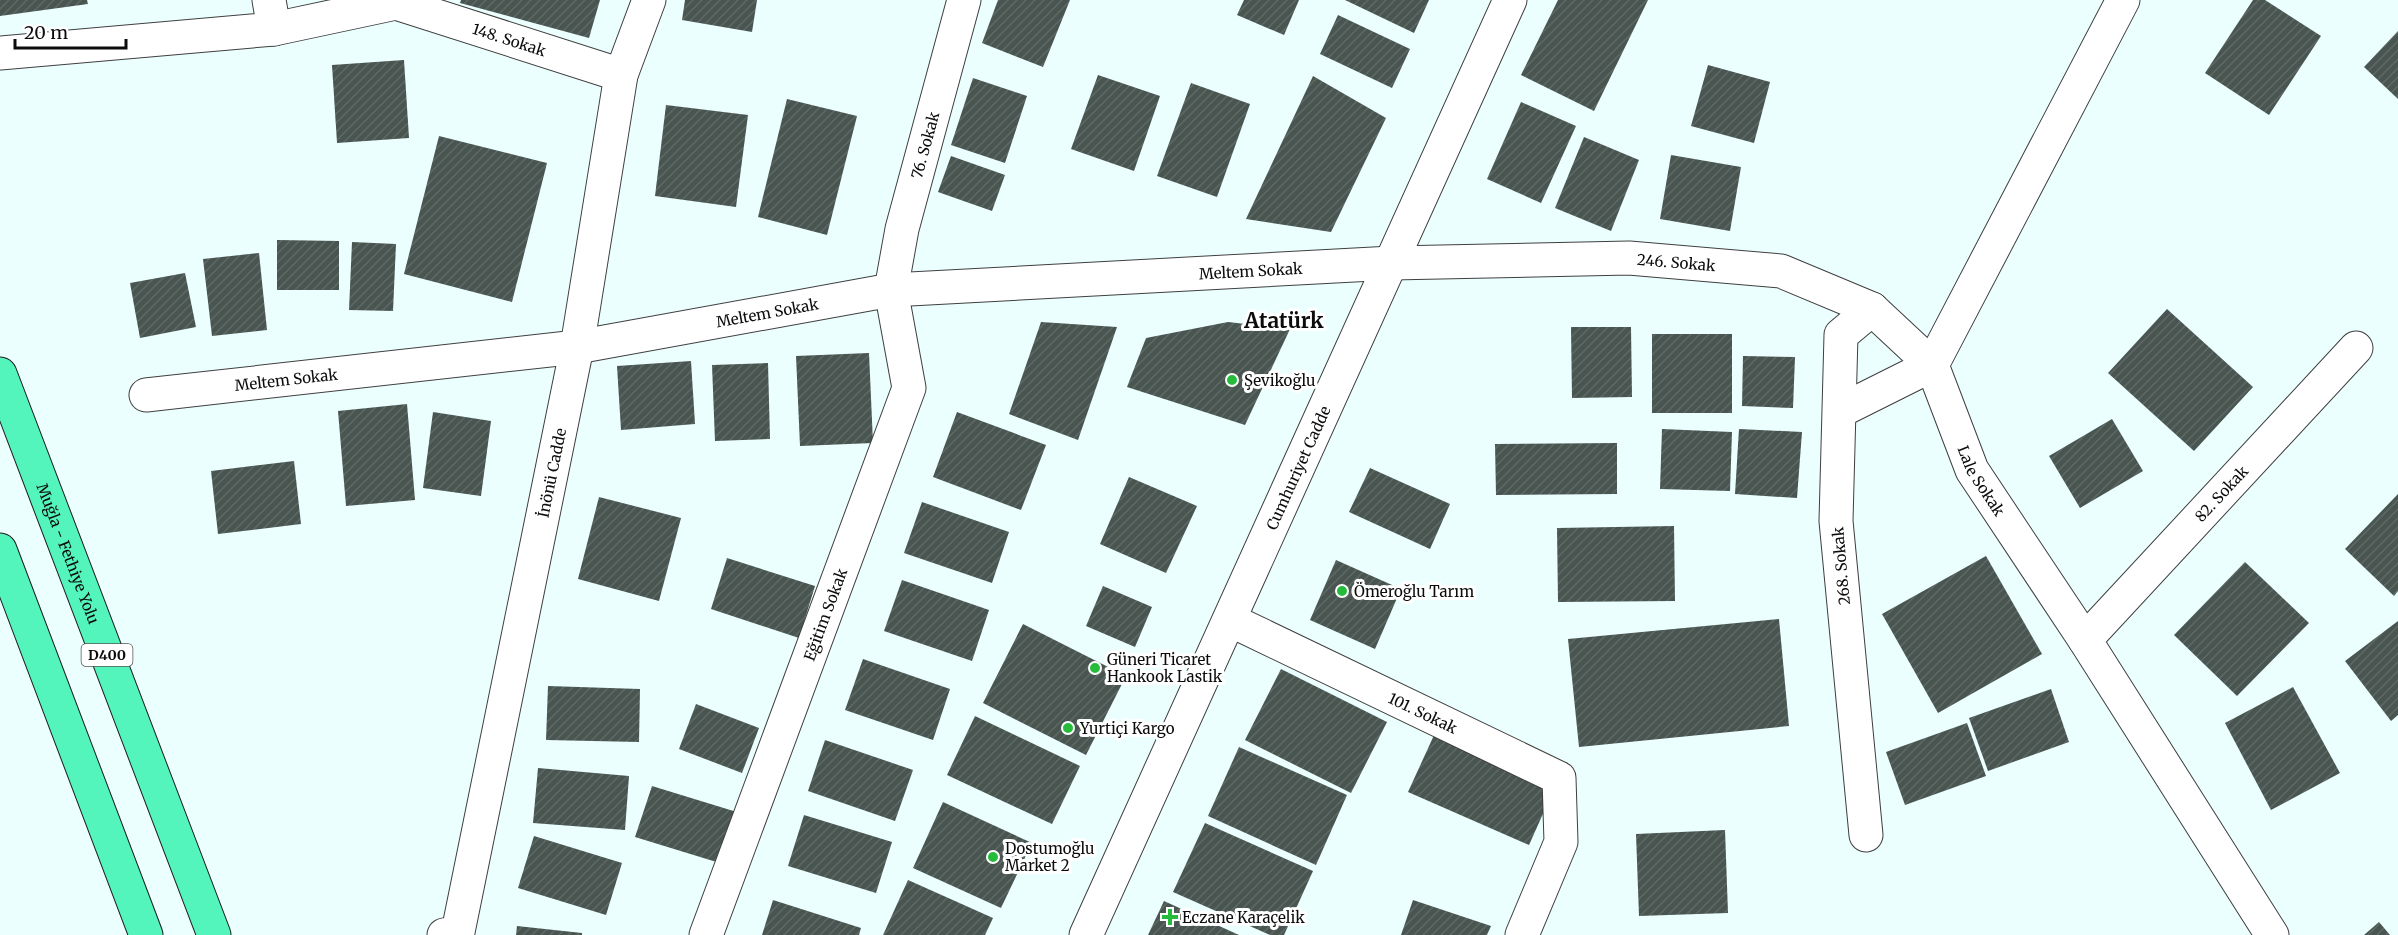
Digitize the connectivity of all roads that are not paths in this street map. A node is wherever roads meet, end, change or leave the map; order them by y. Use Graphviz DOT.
graph roads {
  1 [pos="649,0"];
  2 [pos="964,0"];
  3 [pos="1510,0"];
  4 [pos="2123,0"];
  5 [pos="396,2"];
  6 [pos="271,14"];
  7 [pos="0,53"];
  8 [pos="621,75"];
  9 [pos="1392,263"];
  10 [pos="891,290"];
  11 [pos="1872,309"];
  12 [pos="577,346"];
  13 [pos="2356,348"];
  14 [pos="1932,365"];
  15 [pos="0,374"];
  16 [pos="146,395"];
  17 [pos="1840,411"];
  18 [pos="0,550"];
  19 [pos="1230,620"];
  20 [pos="2085,640"];
  21 [pos="1866,836"];
  22 [pos="146,935"];
  23 [pos="214,935"];
  24 [pos="444,935"];
  25 [pos="706,935"];
  26 [pos="1086,935"];
  27 [pos="1522,935"];
  28 [pos="2272,935"];
  1 -- 8 [label="street, İnönü Cadde"];
  2 -- 10 [label="street, 76. Sokak"];
  3 -- 9 [label="street, Cumhuriyet Cadde"];
  4 -- 14 [label="street"];
  5 -- 6 [label="street, 148. Sokak"];
  5 -- 8 [label="street, 148. Sokak"];
  6 -- 7 [label="street, 148. Sokak"];
  8 -- 12 [label="street, İnönü Cadde"];
  9 -- 10 [label="street, Meltem Sokak"];
  9 -- 11 [label="street, 246. Sokak"];
  9 -- 19 [label="street, Cumhuriyet Cadde"];
  10 -- 12 [label="street, Meltem Sokak"];
  10 -- 25 [label="street, Eğitim Sokak"];
  11 -- 14 [label="street, 246. Sokak"];
  11 -- 17 [label="street, 268. Sokak"];
  12 -- 16 [label="street, Meltem Sokak"];
  12 -- 24 [label="street, İnönü Cadde"];
  13 -- 20 [label="street, 82. Sokak"];
  14 -- 17 [label="street"];
  14 -- 20 [label="street, Lale Sokak"];
  15 -- 23 [label="highway, Muğla - Fethiye Yolu / D400"];
  17 -- 21 [label="street, 268. Sokak"];
  18 -- 22 [label="highway"];
  19 -- 26 [label="street, Cumhuriyet Cadde"];
  19 -- 27 [label="street, 101. Sokak"];
  20 -- 28 [label="street, Lale Sokak"];
}
